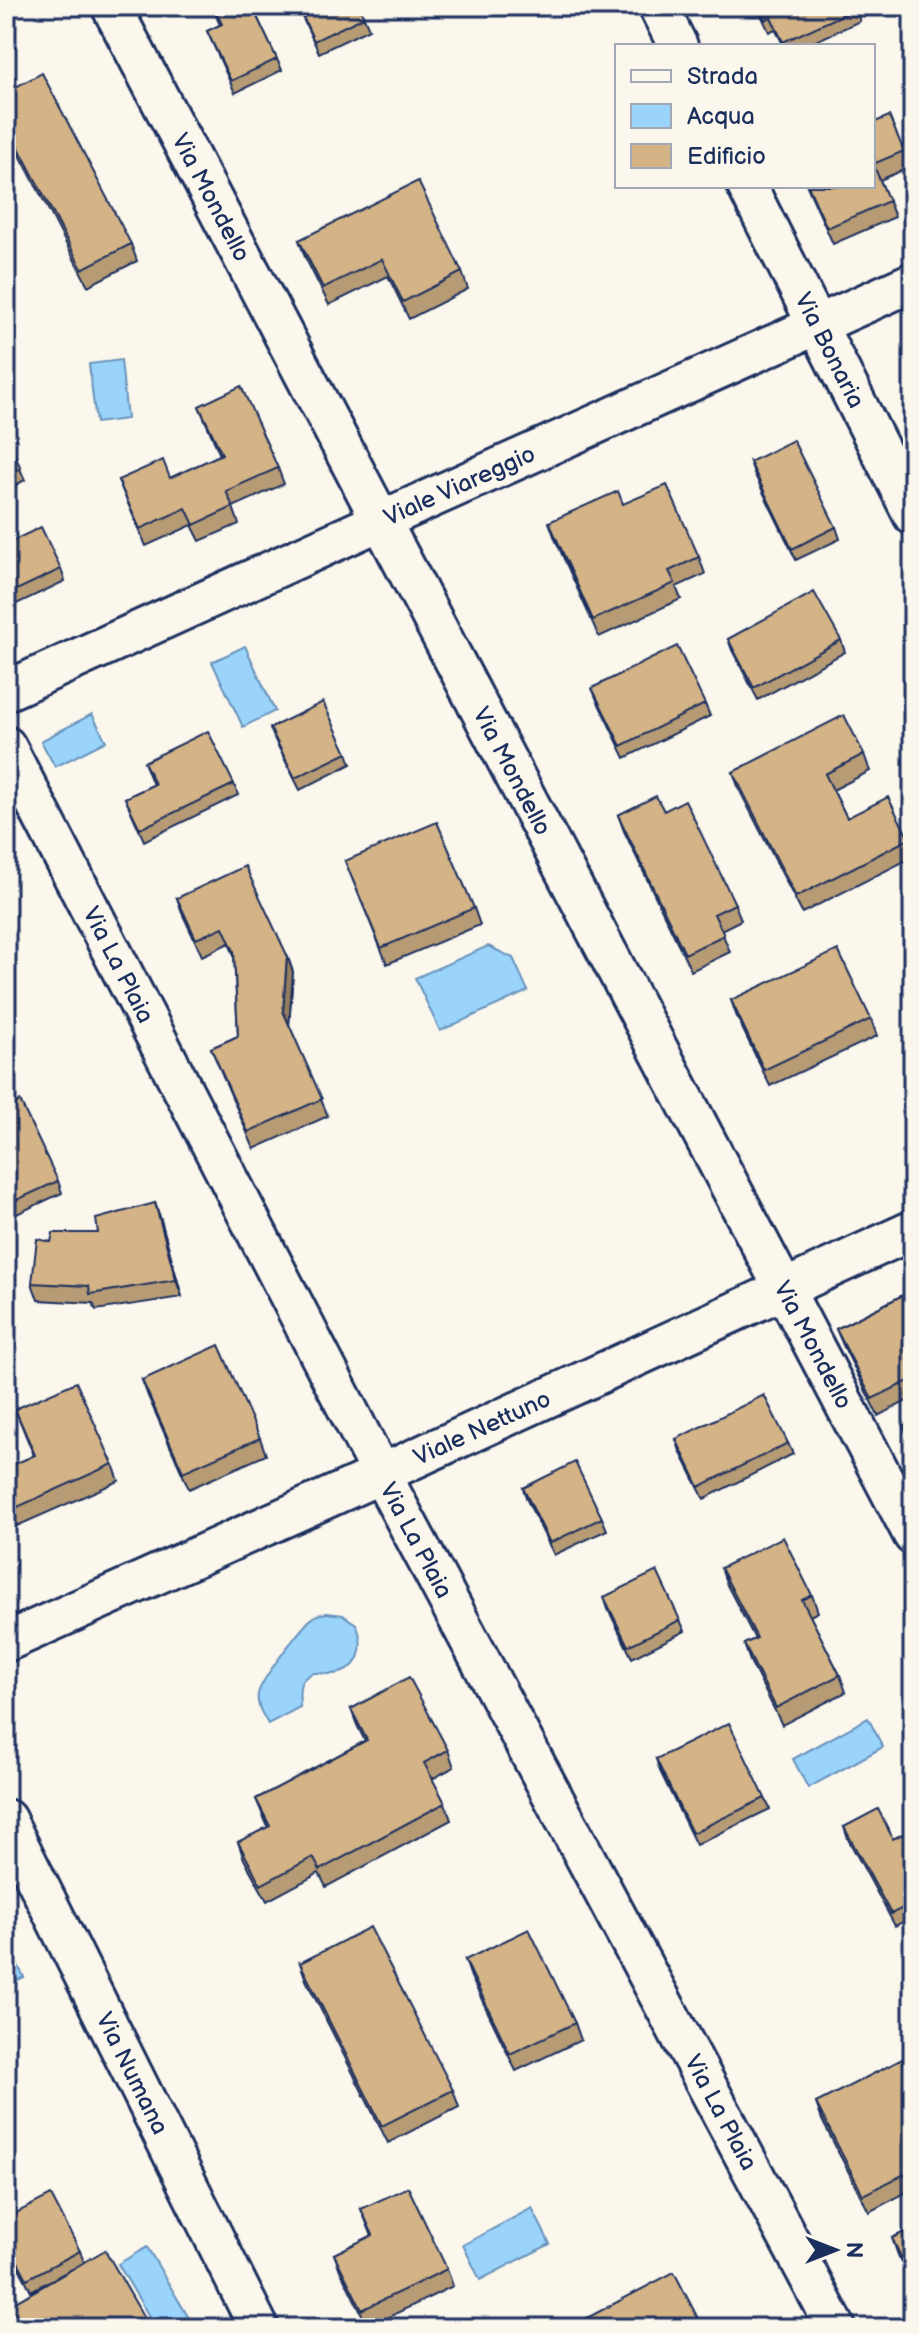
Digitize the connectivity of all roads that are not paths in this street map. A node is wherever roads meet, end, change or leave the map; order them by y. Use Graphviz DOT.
graph roads {
  1 [pos="111,6"];
  2 [pos="658,6"];
  3 [pos="677,44"];
  4 [pos="748,188"];
  5 [pos="913,282"];
  6 [pos="816,325"];
  7 [pos="913,515"];
  8 [pos="380,521"];
  9 [pos="6,691"];
  10 [pos="6,746"];
  11 [pos="913,1230"];
  12 [pos="783,1289"];
  13 [pos="381,1474"];
  14 [pos="913,1535"];
  15 [pos="6,1642"];
  16 [pos="6,1819"];
  17 [pos="259,2328"];
  18 [pos="836,2328"];
  1 -- 8 [label="street, Via Mondello"];
  2 -- 3 [label="street"];
  4 -- 6 [label="street, Via Bonaria"];
  5 -- 6 [label="street, Viale Viareggio"];
  6 -- 7 [label="street, Via Bonaria"];
  6 -- 8 [label="street, Viale Viareggio"];
  8 -- 9 [label="street, Viale Viareggio"];
  8 -- 12 [label="street, Via Mondello"];
  10 -- 13 [label="street, Via La Plaia"];
  11 -- 12 [label="street, Viale Nettuno"];
  12 -- 13 [label="street, Viale Nettuno"];
  12 -- 14 [label="street, Via Mondello"];
  13 -- 15 [label="street, Viale Nettuno"];
  13 -- 18 [label="street, Via La Plaia"];
  16 -- 17 [label="street, Via Numana"];
}
